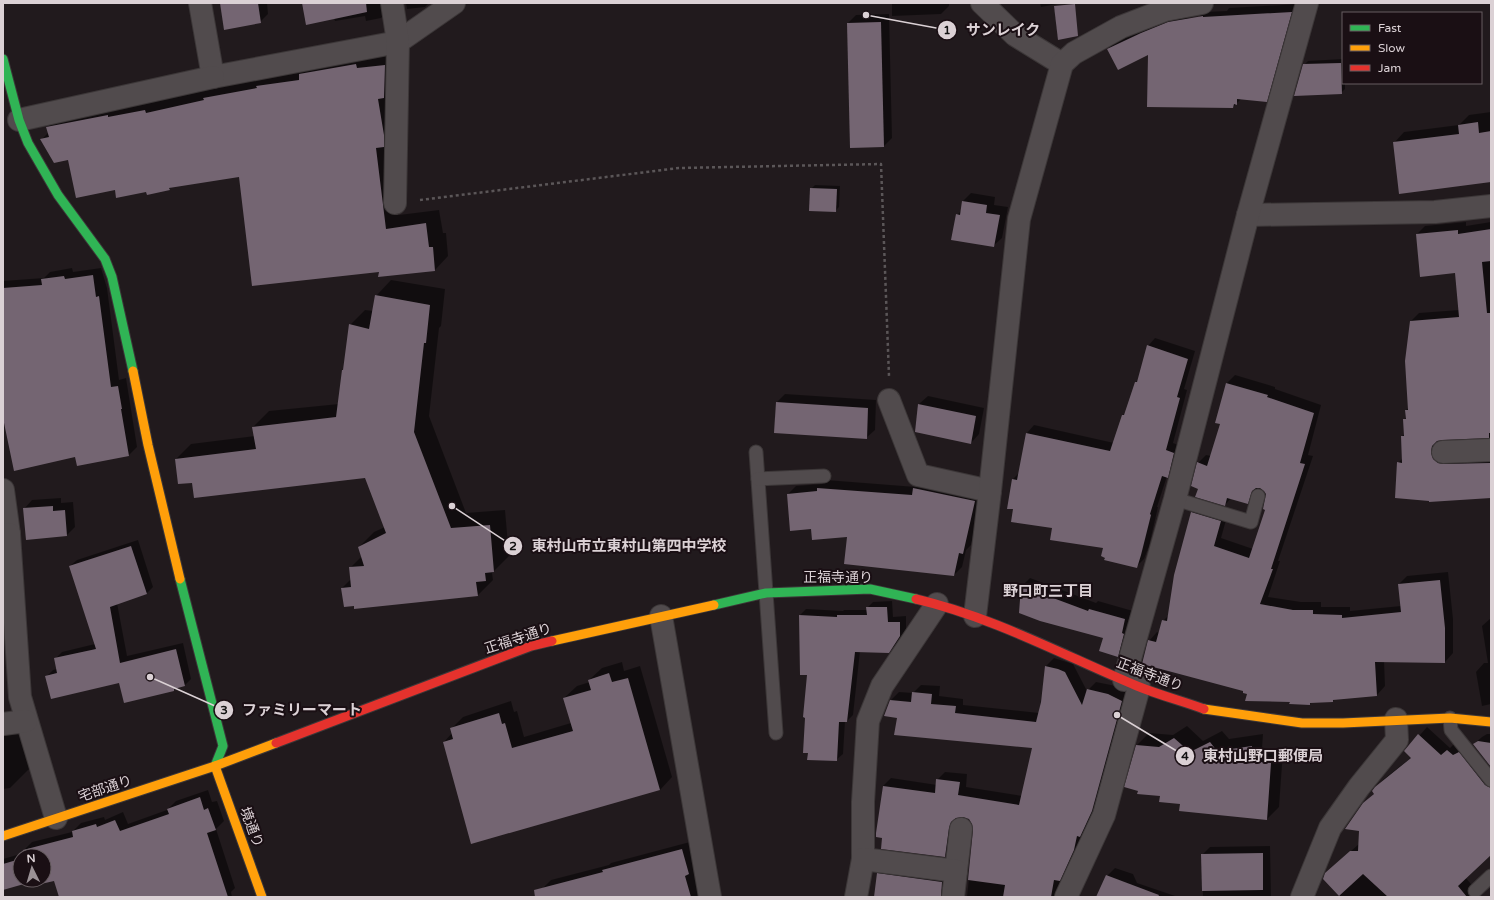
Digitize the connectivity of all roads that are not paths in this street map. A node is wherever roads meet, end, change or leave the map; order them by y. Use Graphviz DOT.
graph roads {
  1 [pos="200,3"];
  2 [pos="392,3"];
  3 [pos="454,3"];
  4 [pos="982,3"];
  5 [pos="1202,3"];
  6 [pos="1307,3"];
  7 [pos="398,42"];
  8 [pos="3,59"];
  9 [pos="1062,64"];
  10 [pos="213,77"];
  11 [pos="19,120"];
  12 [pos="395,203"];
  13 [pos="1491,206"];
  14 [pos="1248,215"];
  15 [pos="890,400"];
  16 [pos="1491,450"];
  17 [pos="756,452"];
  18 [pos="1443,452"];
  19 [pos="824,476"];
  20 [pos="758,479"];
  21 [pos="3,490"];
  22 [pos="990,491"];
  23 [pos="1258,496"];
  24 [pos="1175,499"];
  25 [pos="6,534"];
  26 [pos="766,593"];
  27 [pos="937,604"];
  28 [pos="661,616"];
  29 [pos="975,616"];
  30 [pos="1131,683"];
  31 [pos="1450,718"];
  32 [pos="1396,719"];
  33 [pos="26,721"];
  34 [pos="1491,722"];
  35 [pos="3,724"];
  36 [pos="776,733"];
  37 [pos="215,766"];
  38 [pos="1491,780"];
  39 [pos="56,818"];
  40 [pos="961,829"];
  41 [pos="3,836"];
  42 [pos="863,859"];
  43 [pos="956,871"];
  44 [pos="1491,876"];
  45 [pos="1475,892"];
  46 [pos="262,897"];
  47 [pos="710,897"];
  48 [pos="856,897"];
  49 [pos="953,897"];
  50 [pos="1066,897"];
  51 [pos="1302,897"];
  1 -- 10 [label="street"];
  2 -- 7 [label="street"];
  3 -- 7 [label="street"];
  4 -- 9 [label="street"];
  5 -- 9 [label="street"];
  6 -- 14 [label="street"];
  7 -- 10 [label="street"];
  7 -- 12 [label="street"];
  8 -- 11 [label="street"];
  9 -- 22 [label="street"];
  10 -- 11 [label="street"];
  11 -- 37 [label="street"];
  13 -- 14 [label="street"];
  14 -- 24 [label="street"];
  15 -- 22 [label="street"];
  16 -- 18 [label="street"];
  17 -- 20 [label="lane"];
  19 -- 20 [label="lane"];
  20 -- 26 [label="lane"];
  21 -- 25 [label="street"];
  22 -- 29 [label="street"];
  23 -- 24 [label="lane"];
  24 -- 30 [label="street"];
  25 -- 33 [label="street"];
  26 -- 27 [label="street, 正福寺通り"];
  26 -- 28 [label="street, 正福寺通り"];
  26 -- 36 [label="lane"];
  27 -- 29 [label="street, 正福寺通り"];
  27 -- 42 [label="street"];
  28 -- 37 [label="street, 正福寺通り"];
  28 -- 47 [label="street"];
  29 -- 30 [label="street, 正福寺通り"];
  30 -- 32 [label="street, 正福寺通り"];
  30 -- 50 [label="street"];
  31 -- 32 [label="street, 正福寺通り"];
  31 -- 34 [label="street, 正福寺通り"];
  31 -- 38 [label="lane"];
  32 -- 51 [label="street"];
  33 -- 35 [label="street"];
  33 -- 39 [label="street"];
  37 -- 39 [label="street, 宅部通り"];
  37 -- 46 [label="street, 境通り"];
  39 -- 41 [label="street, 宅部通り"];
  40 -- 43 [label="street"];
  42 -- 43 [label="street"];
  42 -- 48 [label="street"];
  43 -- 49 [label="street"];
  44 -- 45 [label="lane"];
}
